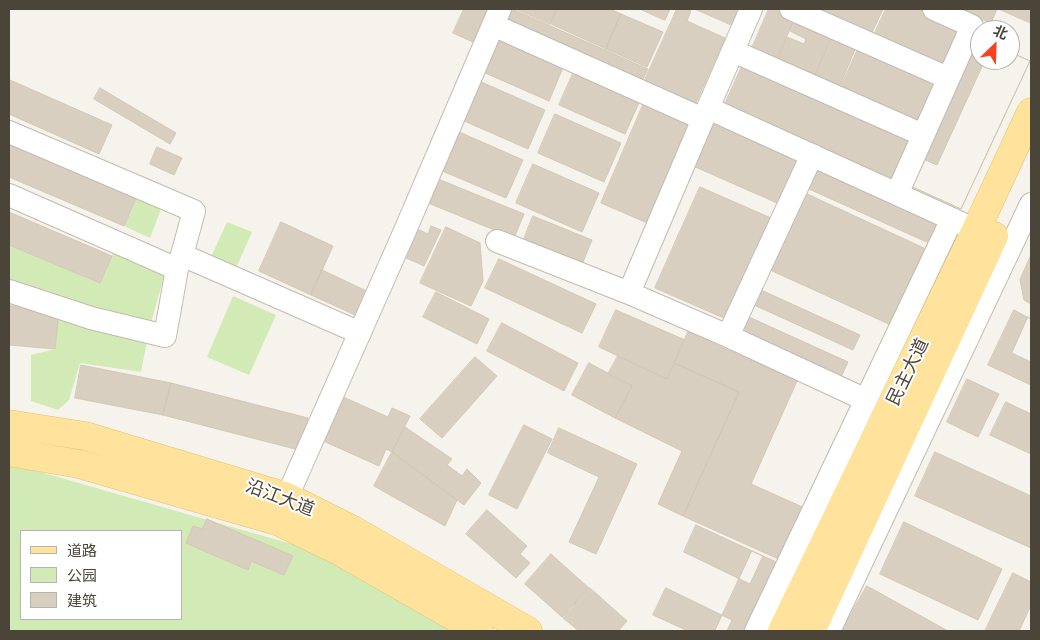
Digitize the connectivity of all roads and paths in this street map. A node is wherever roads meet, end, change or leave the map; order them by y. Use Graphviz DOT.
graph roads {
  1 [pos="751,9"];
  2 [pos="791,9"];
  3 [pos="934,9"];
  4 [pos="496,17"];
  5 [pos="733,51"];
  6 [pos="948,78"];
  7 [pos="1031,112"];
  8 [pos="705,113"];
  9 [pos="9,132"];
  10 [pos="923,135"];
  11 [pos="812,155"];
  12 [pos="1031,155"];
  13 [pos="897,194"];
  14 [pos="9,195"];
  15 [pos="1031,204"];
  16 [pos="964,224"];
  17 [pos="497,241"];
  18 [pos="180,262"];
  19 [pos="9,291"];
  20 [pos="629,293"];
  21 [pos="360,333"];
  22 [pos="728,336"];
  23 [pos="866,400"];
  24 [pos="9,424"];
  25 [pos="9,452"];
  26 [pos="287,497"];
  27 [pos="479,631"];
  28 [pos="528,631"];
  29 [pos="756,631"];
  30 [pos="782,631"];
  31 [pos="811,631"];
  32 [pos="829,631"];
  1 -- 5 [label="street"];
  2 -- 6 [label="street"];
  3 -- 6 [label="street"];
  4 -- 8 [label="street"];
  4 -- 21 [label="street"];
  5 -- 8 [label="street"];
  5 -- 10 [label="street"];
  6 -- 10 [label="street"];
  7 -- 16 [label="main road, 民主大道"];
  8 -- 11 [label="street"];
  8 -- 20 [label="street"];
  9 -- 18 [label="street"];
  10 -- 13 [label="street"];
  11 -- 13 [label="street"];
  11 -- 22 [label="street"];
  12 -- 31 [label="main road, 民主大道"];
  13 -- 16 [label="street"];
  14 -- 18 [label="street"];
  15 -- 32 [label="street"];
  16 -- 23 [label="street"];
  16 -- 30 [label="main road, 民主大道"];
  17 -- 20 [label="street"];
  18 -- 19 [label="street"];
  18 -- 21 [label="street"];
  20 -- 22 [label="street"];
  21 -- 26 [label="street"];
  22 -- 23 [label="street"];
  23 -- 29 [label="street"];
  24 -- 26 [label="main road, 沿江大道"];
  25 -- 27 [label="main road, 沿江大道"];
  26 -- 28 [label="main road, 沿江大道"];
}
